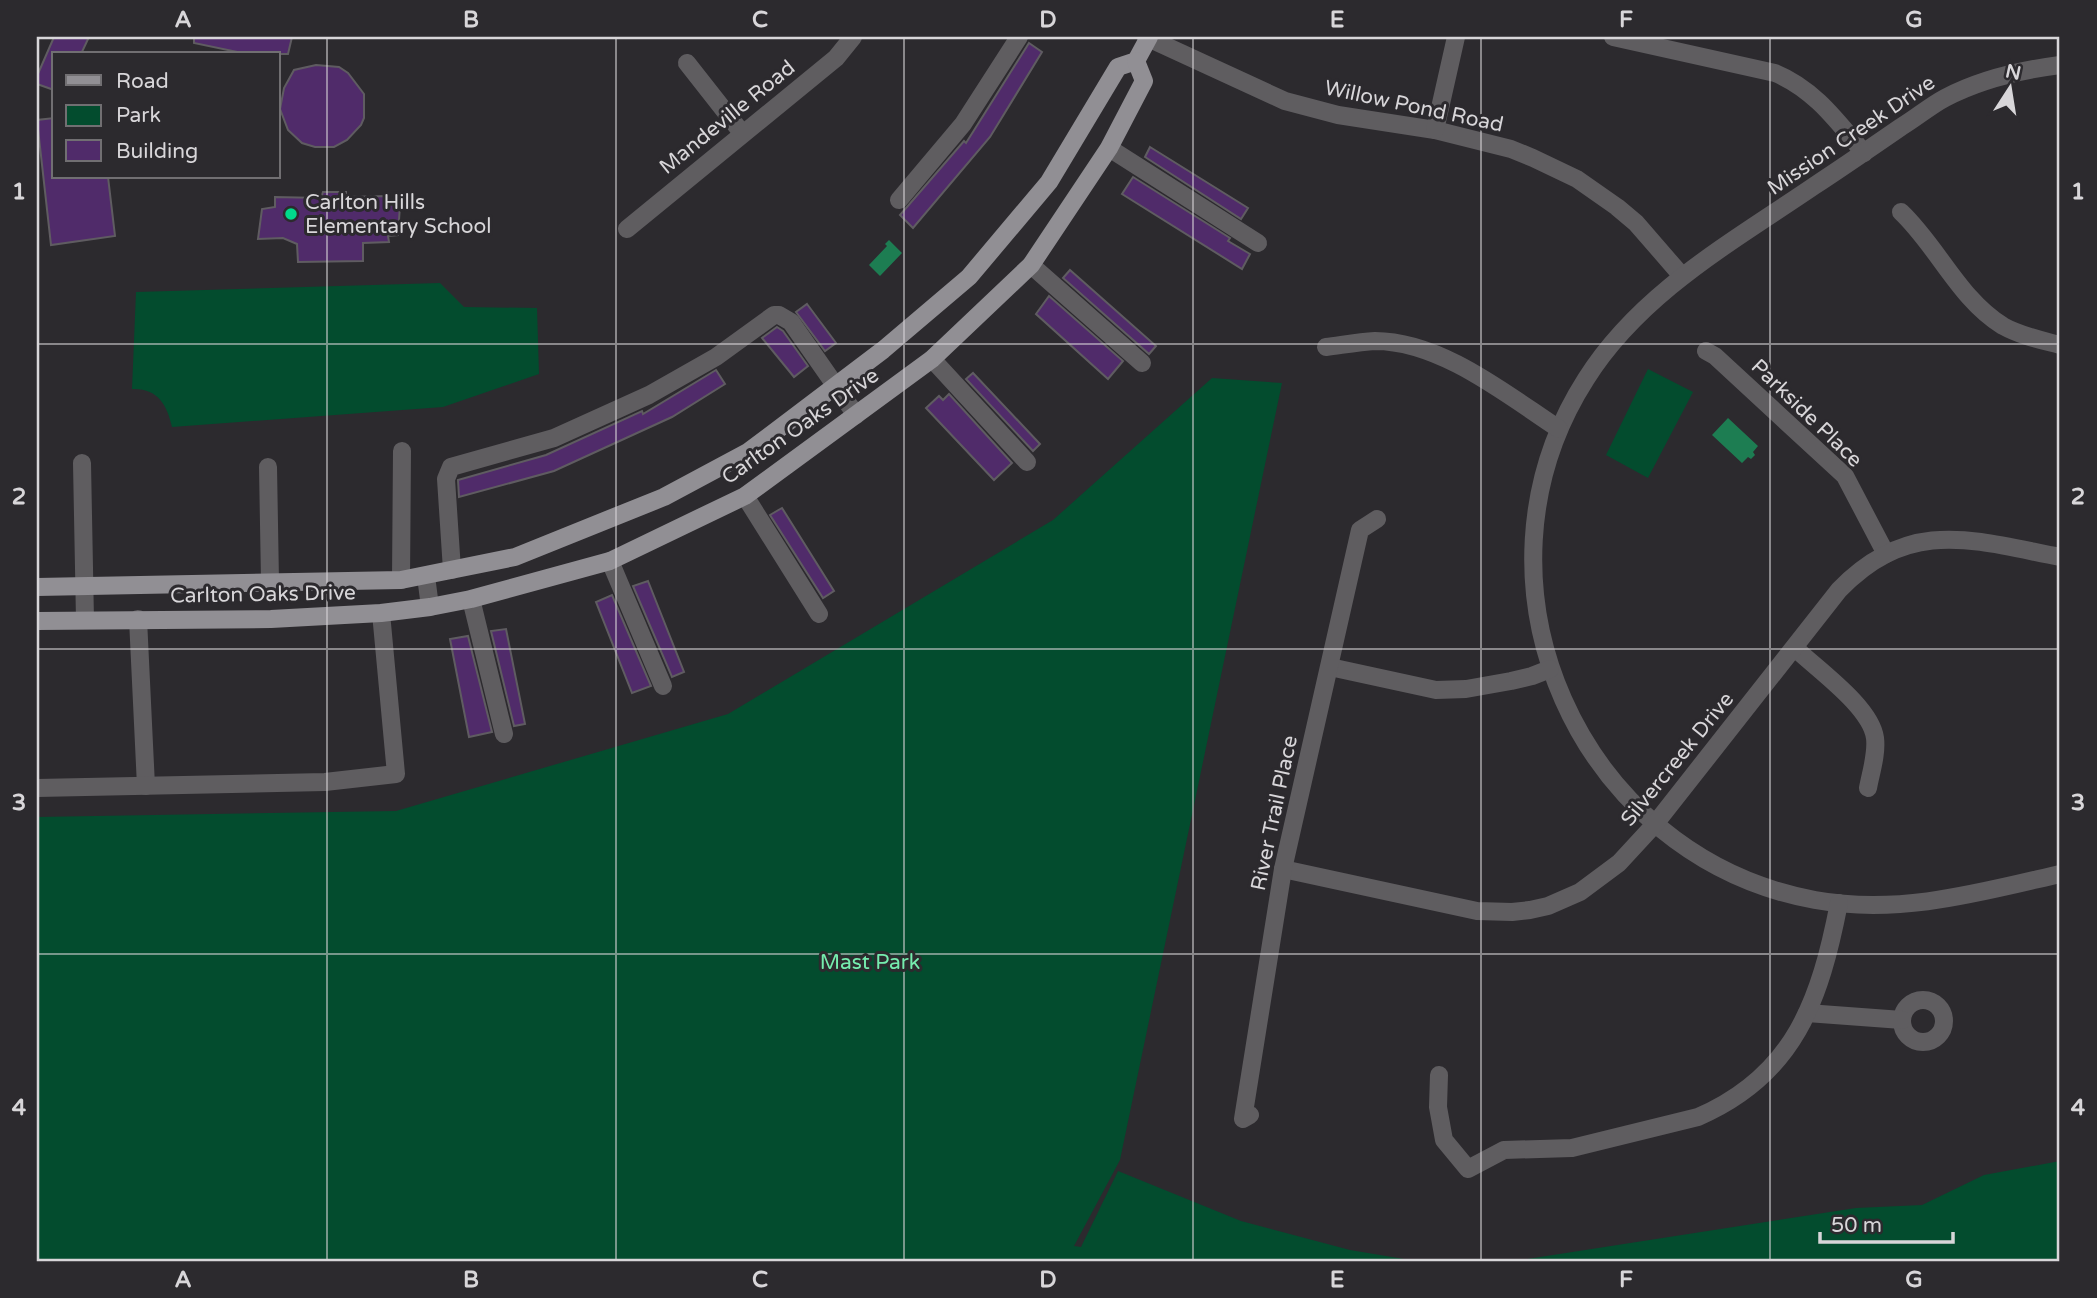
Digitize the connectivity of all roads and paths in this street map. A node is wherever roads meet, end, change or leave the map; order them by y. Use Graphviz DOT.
graph roads {
  1 [pos="853,37"];
  2 [pos="1019,37"];
  3 [pos="1148,37"];
  4 [pos="1456,37"];
  5 [pos="1613,37"];
  6 [pos="1136,61"];
  7 [pos="687,63"];
  8 [pos="2060,65"];
  9 [pos="1435,131"];
  10 [pos="742,133"];
  11 [pos="1109,148"];
  12 [pos="1864,153"];
  13 [pos="900,200"];
  14 [pos="1901,212"];
  15 [pos="627,229"];
  16 [pos="1258,243"];
  17 [pos="1031,265"];
  18 [pos="1682,276"];
  19 [pos="2060,345"];
  20 [pos="1326,347"];
  21 [pos="1706,351"];
  22 [pos="932,359"];
  23 [pos="1142,363"];
  24 [pos="836,386"];
  25 [pos="856,415"];
  26 [pos="1559,429"];
  27 [pos="402,451"];
  28 [pos="1027,462"];
  29 [pos="82,463"];
  30 [pos="268,467"];
  31 [pos="745,496"];
  32 [pos="1377,519"];
  33 [pos="1886,554"];
  34 [pos="2060,557"];
  35 [pos="610,561"];
  36 [pos="452,570"];
  37 [pos="426,576"];
  38 [pos="401,580"];
  39 [pos="270,581"];
  40 [pos="85,585"];
  41 [pos="37,587"];
  42 [pos="471,599"];
  43 [pos="430,607"];
  44 [pos="381,613"];
  45 [pos="819,614"];
  46 [pos="138,619"];
  47 [pos="85,620"];
  48 [pos="37,621"];
  49 [pos="1795,648"];
  50 [pos="1330,667"];
  51 [pos="1550,669"];
  52 [pos="663,686"];
  53 [pos="504,734"];
  54 [pos="146,786"];
  55 [pos="37,788"];
  56 [pos="1868,788"];
  57 [pos="1655,824"];
  58 [pos="1283,869"];
  59 [pos="2060,874"];
  60 [pos="1839,903"];
  61 [pos="1807,1013"];
  62 [pos="1902,1020"];
  63 [pos="1439,1075"];
  64 [pos="1250,1115"];
  1 -- 10 [label="street, Mandeville Road"];
  2 -- 13 [label="street"];
  3 -- 6 [label="main road, Carlton Oaks Drive"];
  3 -- 9 [label="street, Willow Pond Road"];
  4 -- 9 [label="street"];
  5 -- 12 [label="street"];
  6 -- 11 [label="main road, Carlton Oaks Drive"];
  6 -- 24 [label="main road, Carlton Oaks Drive"];
  7 -- 10 [label="street"];
  8 -- 12 [label="street, Mission Creek Drive"];
  9 -- 18 [label="street, Willow Pond Road"];
  10 -- 15 [label="street, Mandeville Road"];
  11 -- 16 [label="street"];
  11 -- 17 [label="main road, Carlton Oaks Drive"];
  12 -- 18 [label="street, Mission Creek Drive"];
  14 -- 19 [label="street"];
  17 -- 22 [label="main road, Carlton Oaks Drive"];
  17 -- 23 [label="street"];
  18 -- 26 [label="street, Mission Creek Drive"];
  20 -- 26 [label="street"];
  21 -- 33 [label="street, Parkside Place"];
  22 -- 25 [label="main road, Carlton Oaks Drive"];
  22 -- 28 [label="street"];
  24 -- 25 [label="street"];
  24 -- 36 [label="main road, Carlton Oaks Drive"];
  24 -- 36 [label="street"];
  25 -- 31 [label="main road, Carlton Oaks Drive"];
  26 -- 51 [label="street, Mission Creek Drive"];
  27 -- 38 [label="street"];
  29 -- 40 [label="street"];
  30 -- 39 [label="street"];
  31 -- 35 [label="main road, Carlton Oaks Drive"];
  31 -- 45 [label="street"];
  32 -- 50 [label="street, River Trail Place"];
  33 -- 34 [label="street, Silvercreek Drive"];
  33 -- 49 [label="street, Silvercreek Drive"];
  35 -- 42 [label="main road, Carlton Oaks Drive"];
  35 -- 52 [label="street"];
  36 -- 37 [label="main road, Carlton Oaks Drive"];
  37 -- 38 [label="main road, Carlton Oaks Drive"];
  37 -- 43 [label="street"];
  38 -- 39 [label="main road, Carlton Oaks Drive"];
  39 -- 40 [label="main road, Carlton Oaks Drive"];
  40 -- 41 [label="main road, Carlton Oaks Drive"];
  40 -- 47 [label="street"];
  42 -- 43 [label="main road, Carlton Oaks Drive"];
  42 -- 53 [label="street"];
  43 -- 44 [label="main road, Carlton Oaks Drive"];
  44 -- 46 [label="main road, Carlton Oaks Drive"];
  44 -- 54 [label="street"];
  46 -- 47 [label="main road, Carlton Oaks Drive"];
  46 -- 54 [label="street"];
  47 -- 48 [label="main road, Carlton Oaks Drive"];
  49 -- 56 [label="street"];
  49 -- 57 [label="street, Silvercreek Drive"];
  50 -- 51 [label="street"];
  50 -- 58 [label="street, River Trail Place"];
  51 -- 57 [label="street, Mission Creek Drive"];
  54 -- 55 [label="street"];
  57 -- 58 [label="street, Silvercreek Drive"];
  57 -- 60 [label="street, Mission Creek Drive"];
  58 -- 64 [label="street, River Trail Place"];
  59 -- 60 [label="street, Mission Creek Drive"];
  60 -- 61 [label="street"];
  61 -- 62 [label="street"];
  61 -- 63 [label="street"];
}
